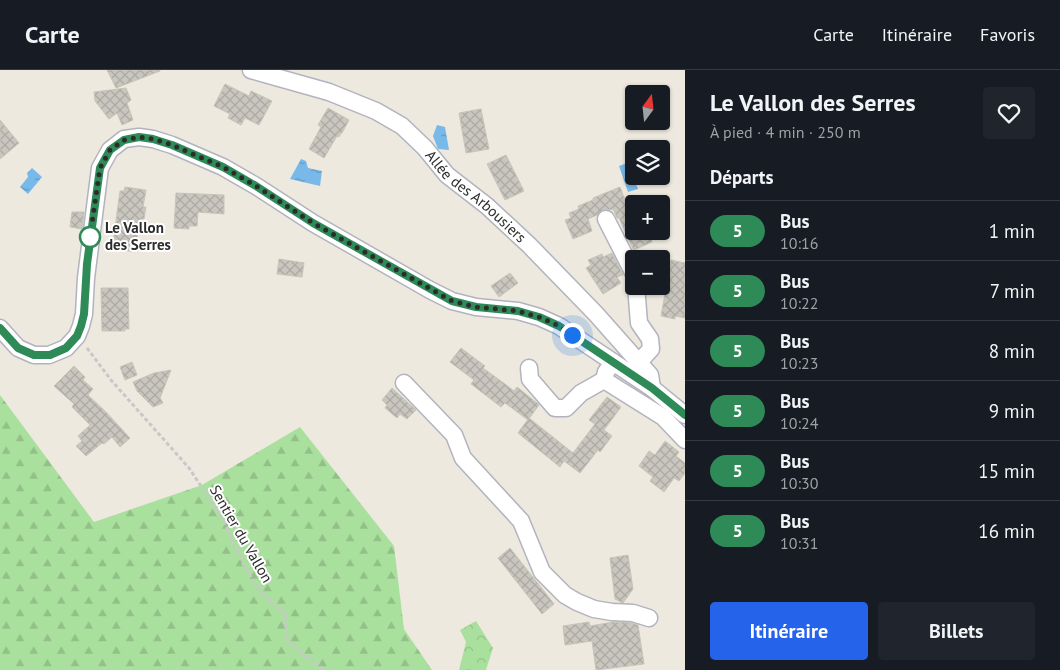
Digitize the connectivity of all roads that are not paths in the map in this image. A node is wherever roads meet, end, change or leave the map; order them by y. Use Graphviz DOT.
graph roads {
  1 [pos="251,70"];
  2 [pos="606,219"];
  3 [pos="625,258"];
  4 [pos="636,295"];
  5 [pos="0,328"];
  6 [pos="613,362"];
  7 [pos="639,362"];
  8 [pos="529,368"];
  9 [pos="604,380"];
  10 [pos="404,382"];
  11 [pos="652,388"];
  12 [pos="685,415"];
  13 [pos="685,440"];
  14 [pos="649,618"];
  1 -- 7 [label="street, Allée des Arbousiers"];
  2 -- 3 [label="street"];
  4 -- 7 [label="street"];
  5 -- 6 [label="street"];
  6 -- 9 [label="street"];
  6 -- 11 [label="street"];
  7 -- 11 [label="street, Allée des Arbousiers"];
  8 -- 9 [label="street"];
  9 -- 13 [label="street"];
  10 -- 14 [label="street"];
  11 -- 12 [label="street"];
}
